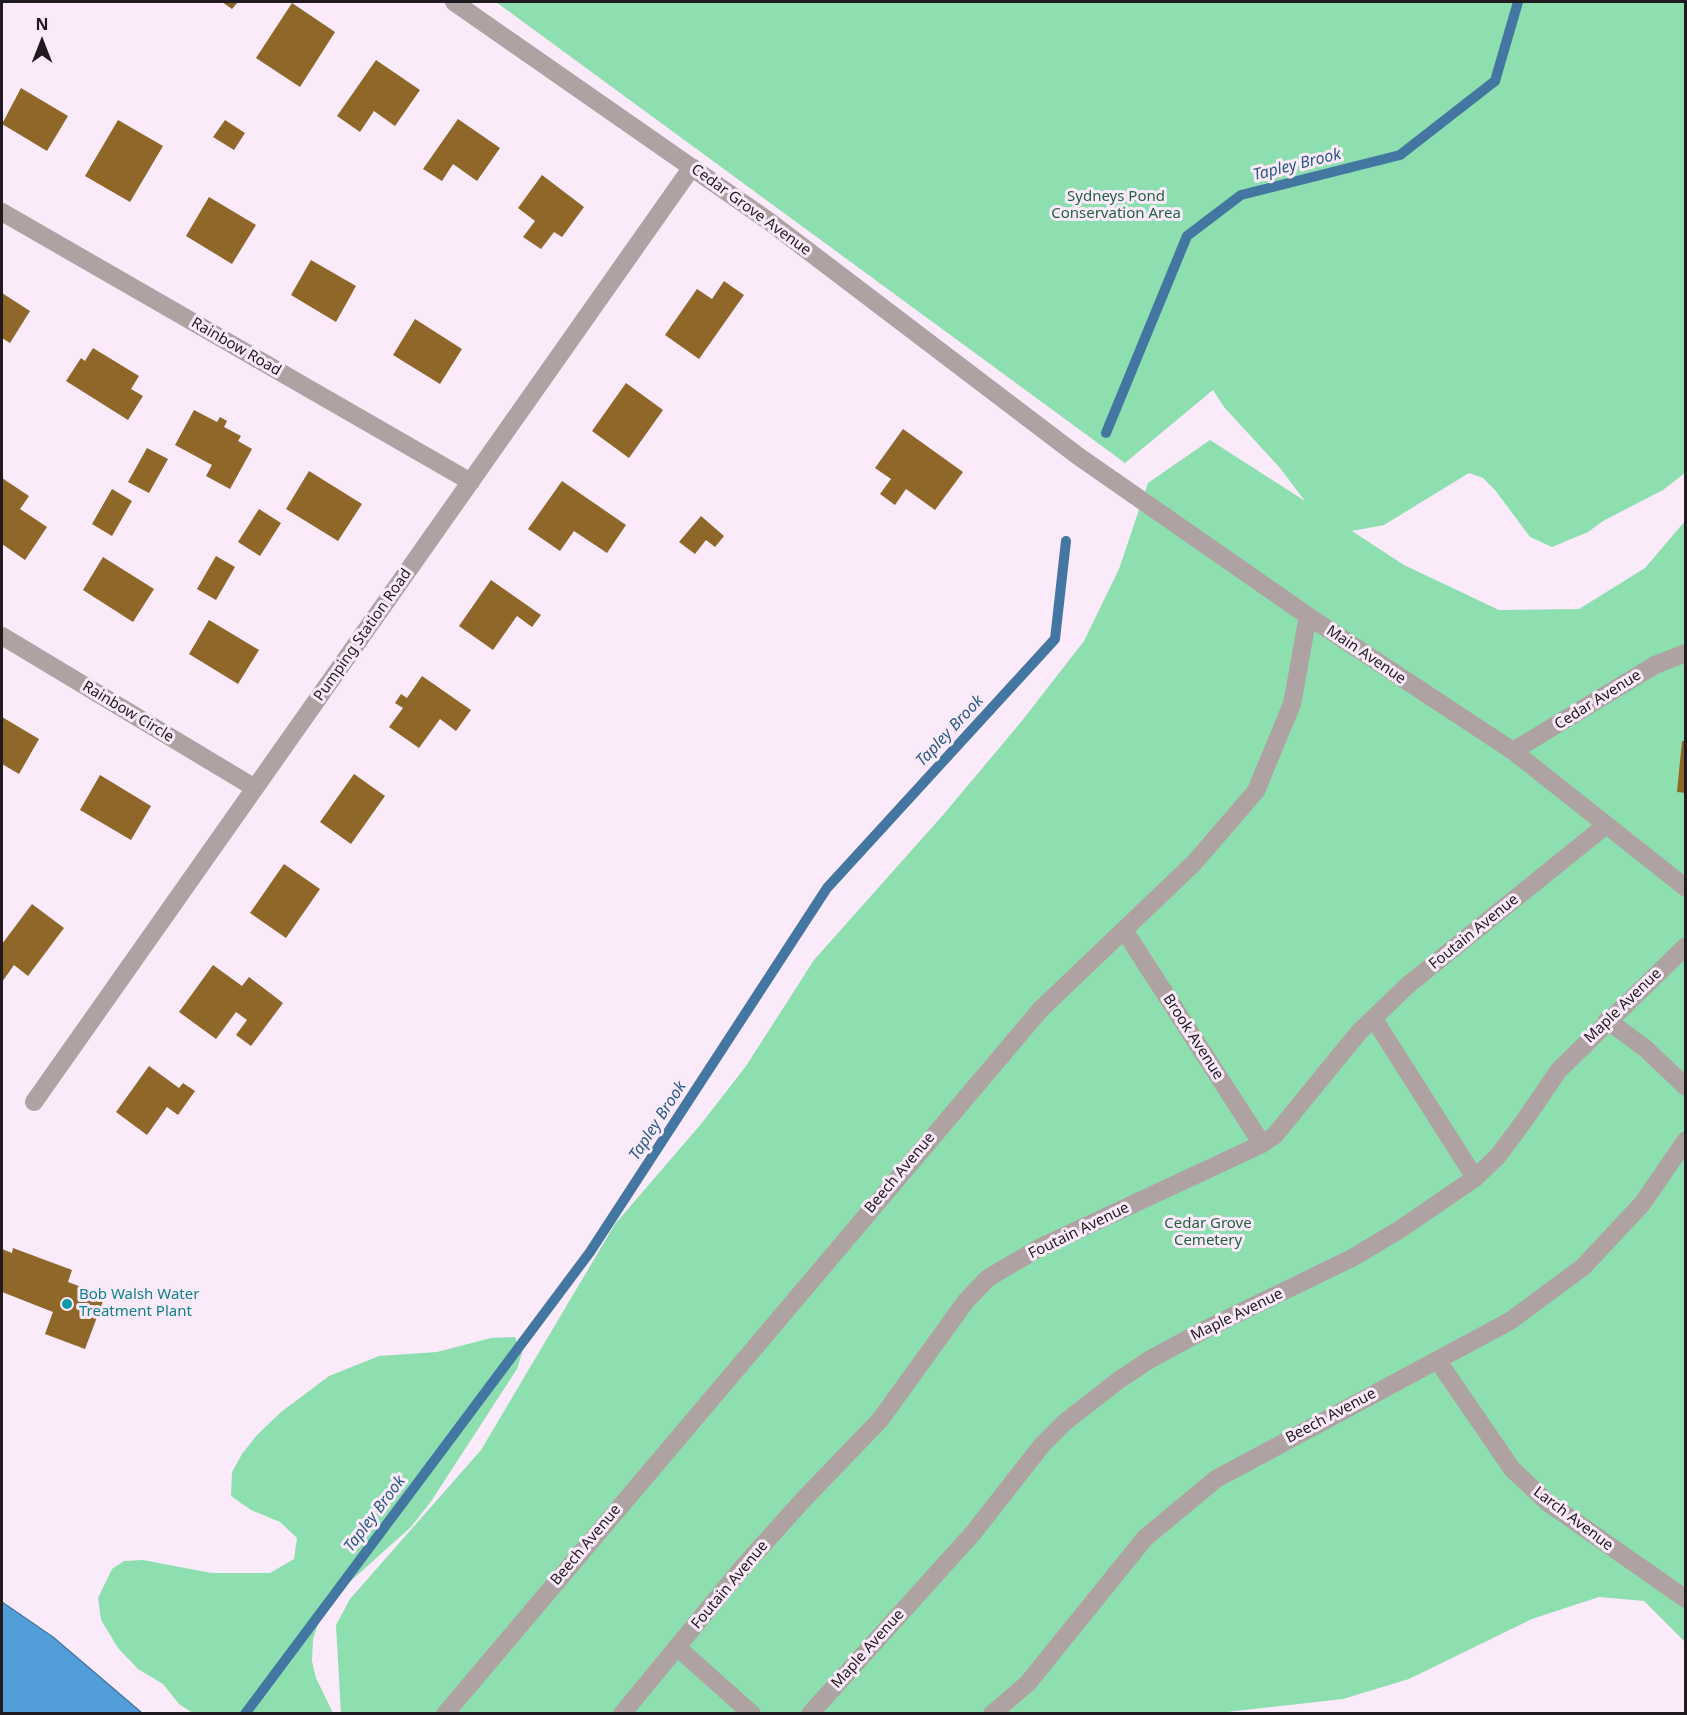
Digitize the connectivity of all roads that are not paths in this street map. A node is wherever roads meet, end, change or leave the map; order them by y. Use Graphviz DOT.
graph roads {
  1 [pos="454,2"];
  2 [pos="692,167"];
  3 [pos="2,212"];
  4 [pos="1041,428"];
  5 [pos="471,482"];
  6 [pos="1308,616"];
  7 [pos="2,636"];
  8 [pos="1686,653"];
  9 [pos="1513,751"];
  10 [pos="255,788"];
  11 [pos="1605,826"];
  12 [pos="1686,888"];
  13 [pos="1124,930"];
  14 [pos="1686,946"];
  15 [pos="1374,1019"];
  16 [pos="1607,1020"];
  17 [pos="1686,1086"];
  18 [pos="34,1102"];
  19 [pos="1686,1140"];
  20 [pos="1262,1144"];
  21 [pos="1475,1178"];
  22 [pos="1438,1361"];
  23 [pos="1686,1599"];
  24 [pos="678,1648"];
  25 [pos="445,1713"];
  26 [pos="622,1713"];
  27 [pos="752,1713"];
  28 [pos="810,1713"];
  29 [pos="992,1713"];
  1 -- 2 [label="street, Cedar Grove Avenue"];
  2 -- 4 [label="street, Cedar Grove Avenue"];
  2 -- 5 [label="street, Pumping Station Road"];
  3 -- 5 [label="street, Rainbow Road"];
  4 -- 6 [label="street, Main Avenue"];
  5 -- 10 [label="street, Pumping Station Road"];
  6 -- 9 [label="street, Main Avenue"];
  6 -- 13 [label="street, Beech Avenue"];
  7 -- 10 [label="street, Rainbow Circle"];
  8 -- 9 [label="street, Cedar Avenue"];
  9 -- 11 [label="street, Main Avenue"];
  10 -- 18 [label="street, Pumping Station Road"];
  11 -- 12 [label="street, Main Avenue"];
  11 -- 15 [label="street, Foutain Avenue"];
  13 -- 20 [label="street, Brook Avenue"];
  13 -- 25 [label="street, Beech Avenue"];
  14 -- 16 [label="street, Maple Avenue"];
  15 -- 20 [label="street, Foutain Avenue"];
  15 -- 21 [label="street"];
  16 -- 17 [label="street"];
  16 -- 21 [label="street, Maple Avenue"];
  19 -- 22 [label="street, Beech Avenue"];
  20 -- 24 [label="street, Foutain Avenue"];
  21 -- 28 [label="street, Maple Avenue"];
  22 -- 23 [label="street, Larch Avenue"];
  22 -- 29 [label="street, Beech Avenue"];
  24 -- 26 [label="street, Foutain Avenue"];
  24 -- 27 [label="street"];
}
